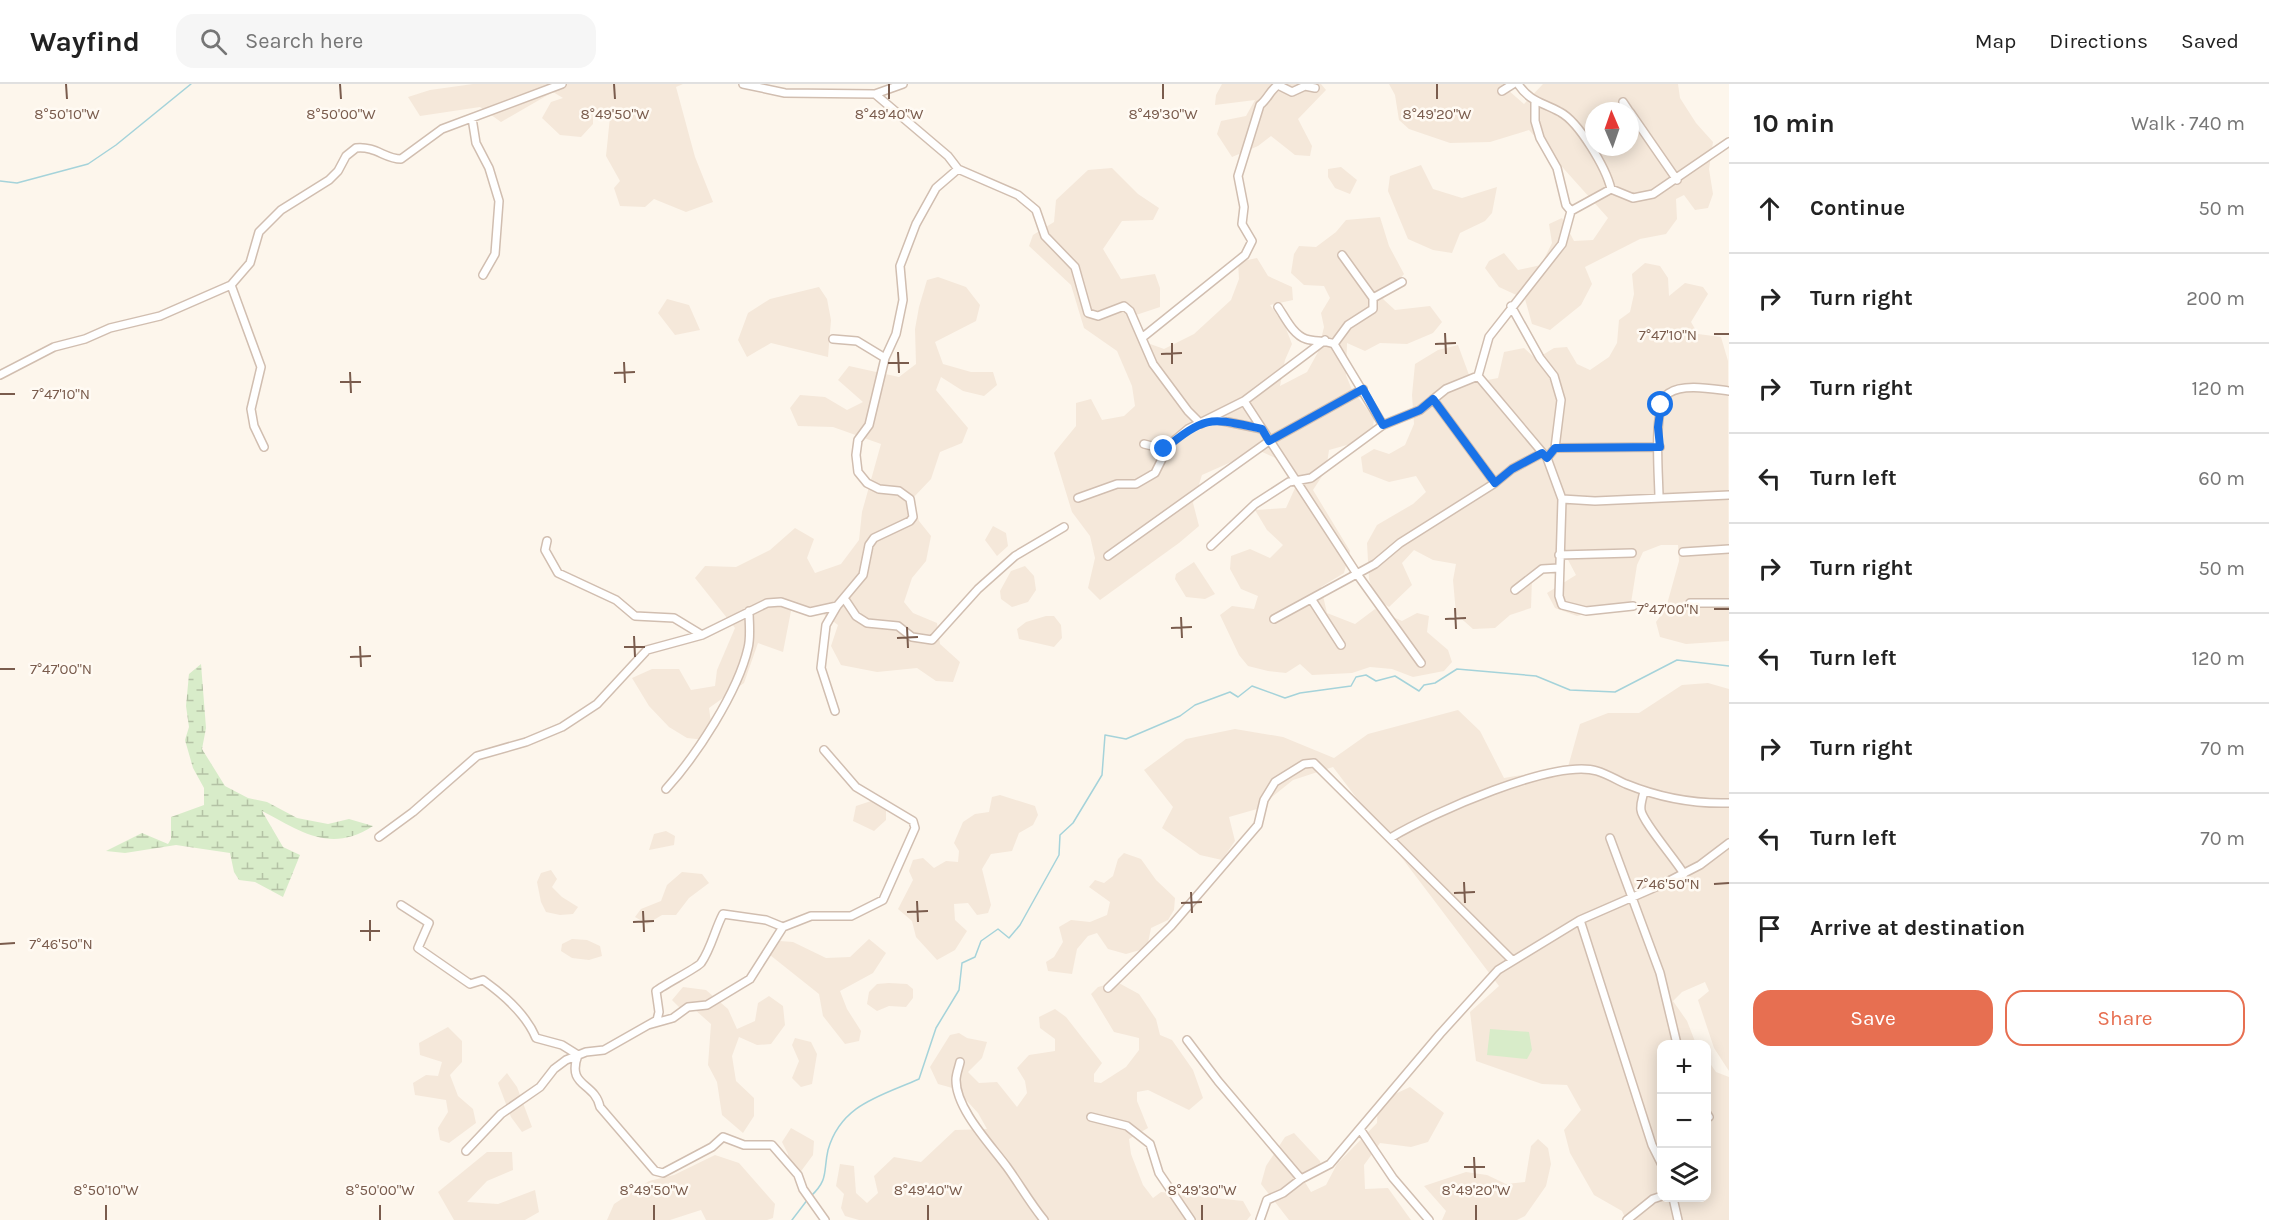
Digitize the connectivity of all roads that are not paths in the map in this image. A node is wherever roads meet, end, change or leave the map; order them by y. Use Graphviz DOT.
graph roads {
  1 [pos="562,84"];
  2 [pos="743,84"];
  3 [pos="903,84"];
  4 [pos="1516,84"];
  5 [pos="1315,88"];
  6 [pos="1502,91"];
  7 [pos="875,94"];
  8 [pos="1535,101"];
  9 [pos="472,118"];
  10 [pos="1639,125"];
  11 [pos="1729,142"];
  12 [pos="958,169"];
  13 [pos="1677,180"];
  14 [pos="1611,189"];
  15 [pos="1571,211"];
  16 [pos="1342,255"];
  17 [pos="483,275"];
  18 [pos="1401,282"];
  19 [pos="231,285"];
  20 [pos="1373,298"];
  21 [pos="1511,306"];
  22 [pos="1278,307"];
  23 [pos="1143,337"];
  24 [pos="833,339"];
  25 [pos="1325,340"];
  26 [pos="1334,344"];
  27 [pos="885,358"];
  28 [pos="0,375"];
  29 [pos="1478,375"];
  30 [pos="1363,389"];
  31 [pos="1729,391"];
  32 [pos="1433,399"];
  33 [pos="1244,402"];
  34 [pos="1213,419"];
  35 [pos="1201,424"];
  36 [pos="1383,425"];
  37 [pos="1262,429"];
  38 [pos="1269,441"];
  39 [pos="1144,444"];
  40 [pos="264,447"];
  41 [pos="1660,447"];
  42 [pos="1555,448"];
  43 [pos="1164,449"];
  44 [pos="1545,455"];
  45 [pos="1296,481"];
  46 [pos="1495,483"];
  47 [pos="1729,495"];
  48 [pos="1078,498"];
  49 [pos="1562,498"];
  50 [pos="1659,498"];
  51 [pos="1064,527"];
  52 [pos="547,541"];
  53 [pos="1211,546"];
  54 [pos="1729,549"];
  55 [pos="1683,552"];
  56 [pos="1632,554"];
  57 [pos="1559,555"];
  58 [pos="1108,556"];
  59 [pos="1559,568"];
  60 [pos="1357,573"];
  61 [pos="1515,590"];
  62 [pos="844,598"];
  63 [pos="1312,600"];
  64 [pos="1690,603"];
  65 [pos="1729,603"];
  66 [pos="837,606"];
  67 [pos="1634,606"];
  68 [pos="749,611"];
  69 [pos="1274,619"];
  70 [pos="702,635"];
  71 [pos="1341,645"];
  72 [pos="1421,663"];
  73 [pos="835,711"];
  74 [pos="824,750"];
  75 [pos="666,789"];
  76 [pos="1644,791"];
  77 [pos="1729,803"];
  78 [pos="379,837"];
  79 [pos="1392,837"];
  80 [pos="1610,838"];
  81 [pos="1729,843"];
  82 [pos="1684,874"];
  83 [pos="1630,898"];
  84 [pos="401,905"];
  85 [pos="1580,920"];
  86 [pos="783,927"];
  87 [pos="1512,960"];
  88 [pos="1108,988"];
  89 [pos="648,1025"];
  90 [pos="1187,1040"];
  91 [pos="1676,1040"];
  92 [pos="578,1055"];
  93 [pos="960,1062"];
  94 [pos="1091,1117"];
  95 [pos="1360,1130"];
  96 [pos="466,1151"];
  97 [pos="1657,1155"];
  98 [pos="1300,1179"];
  99 [pos="1657,1198"];
  100 [pos="1674,1202"];
  101 [pos="825,1220"];
  102 [pos="1044,1220"];
  103 [pos="1191,1220"];
  104 [pos="1260,1220"];
  105 [pos="1429,1220"];
  106 [pos="1627,1220"];
  107 [pos="1678,1220"];
  1 -- 9 [label="street"];
  2 -- 7 [label="street"];
  3 -- 7 [label="street"];
  4 -- 6 [label="street"];
  4 -- 8 [label="street"];
  5 -- 23 [label="street"];
  7 -- 12 [label="street"];
  8 -- 14 [label="street"];
  8 -- 15 [label="street"];
  9 -- 17 [label="street"];
  9 -- 19 [label="street"];
  10 -- 13 [label="street"];
  11 -- 13 [label="street"];
  12 -- 23 [label="street"];
  12 -- 27 [label="street"];
  13 -- 14 [label="street"];
  14 -- 15 [label="street"];
  15 -- 21 [label="street"];
  16 -- 20 [label="street"];
  18 -- 20 [label="street"];
  19 -- 28 [label="street"];
  19 -- 40 [label="street"];
  20 -- 26 [label="street"];
  21 -- 29 [label="street"];
  21 -- 42 [label="street"];
  22 -- 25 [label="street"];
  23 -- 35 [label="street"];
  24 -- 27 [label="street"];
  25 -- 26 [label="street"];
  25 -- 33 [label="street"];
  26 -- 30 [label="street"];
  27 -- 62 [label="street"];
  29 -- 32 [label="street"];
  29 -- 44 [label="street"];
  30 -- 36 [label="street"];
  30 -- 38 [label="street"];
  31 -- 41 [label="street"];
  32 -- 36 [label="street"];
  32 -- 46 [label="street"];
  33 -- 34 [label="street"];
  33 -- 37 [label="street"];
  34 -- 35 [label="street"];
  34 -- 37 [label="street"];
  35 -- 43 [label="street"];
  36 -- 45 [label="street"];
  37 -- 38 [label="street"];
  38 -- 45 [label="street"];
  38 -- 58 [label="street"];
  39 -- 43 [label="street"];
  41 -- 42 [label="street"];
  41 -- 50 [label="street"];
  42 -- 44 [label="street"];
  43 -- 48 [label="street"];
  44 -- 46 [label="street"];
  44 -- 49 [label="street"];
  45 -- 53 [label="street"];
  45 -- 60 [label="street"];
  46 -- 60 [label="street"];
  47 -- 50 [label="street"];
  49 -- 50 [label="street"];
  49 -- 57 [label="street"];
  51 -- 62 [label="street"];
  52 -- 70 [label="street"];
  54 -- 55 [label="street"];
  56 -- 57 [label="street"];
  57 -- 59 [label="street"];
  59 -- 61 [label="street"];
  59 -- 67 [label="street"];
  60 -- 63 [label="street"];
  60 -- 72 [label="street"];
  62 -- 66 [label="street"];
  63 -- 69 [label="street"];
  63 -- 71 [label="street"];
  64 -- 65 [label="street"];
  66 -- 68 [label="street"];
  66 -- 73 [label="street"];
  68 -- 70 [label="street"];
  68 -- 75 [label="street"];
  70 -- 78 [label="street"];
  74 -- 86 [label="street"];
  76 -- 77 [label="street"];
  76 -- 79 [label="street"];
  76 -- 82 [label="street"];
  79 -- 87 [label="street"];
  79 -- 88 [label="street"];
  80 -- 83 [label="street"];
  81 -- 82 [label="street"];
  82 -- 83 [label="street"];
  83 -- 85 [label="street"];
  83 -- 91 [label="street"];
  84 -- 92 [label="street"];
  85 -- 87 [label="street"];
  85 -- 97 [label="street"];
  86 -- 89 [label="street"];
  86 -- 89 [label="street"];
  87 -- 95 [label="street"];
  89 -- 92 [label="street"];
  90 -- 98 [label="street"];
  92 -- 96 [label="street"];
  92 -- 101 [label="street"];
  93 -- 102 [label="street"];
  94 -- 103 [label="street"];
  95 -- 98 [label="street"];
  95 -- 105 [label="street"];
  98 -- 104 [label="street"];
  99 -- 106 [label="street"];
  100 -- 107 [label="street"];
}
